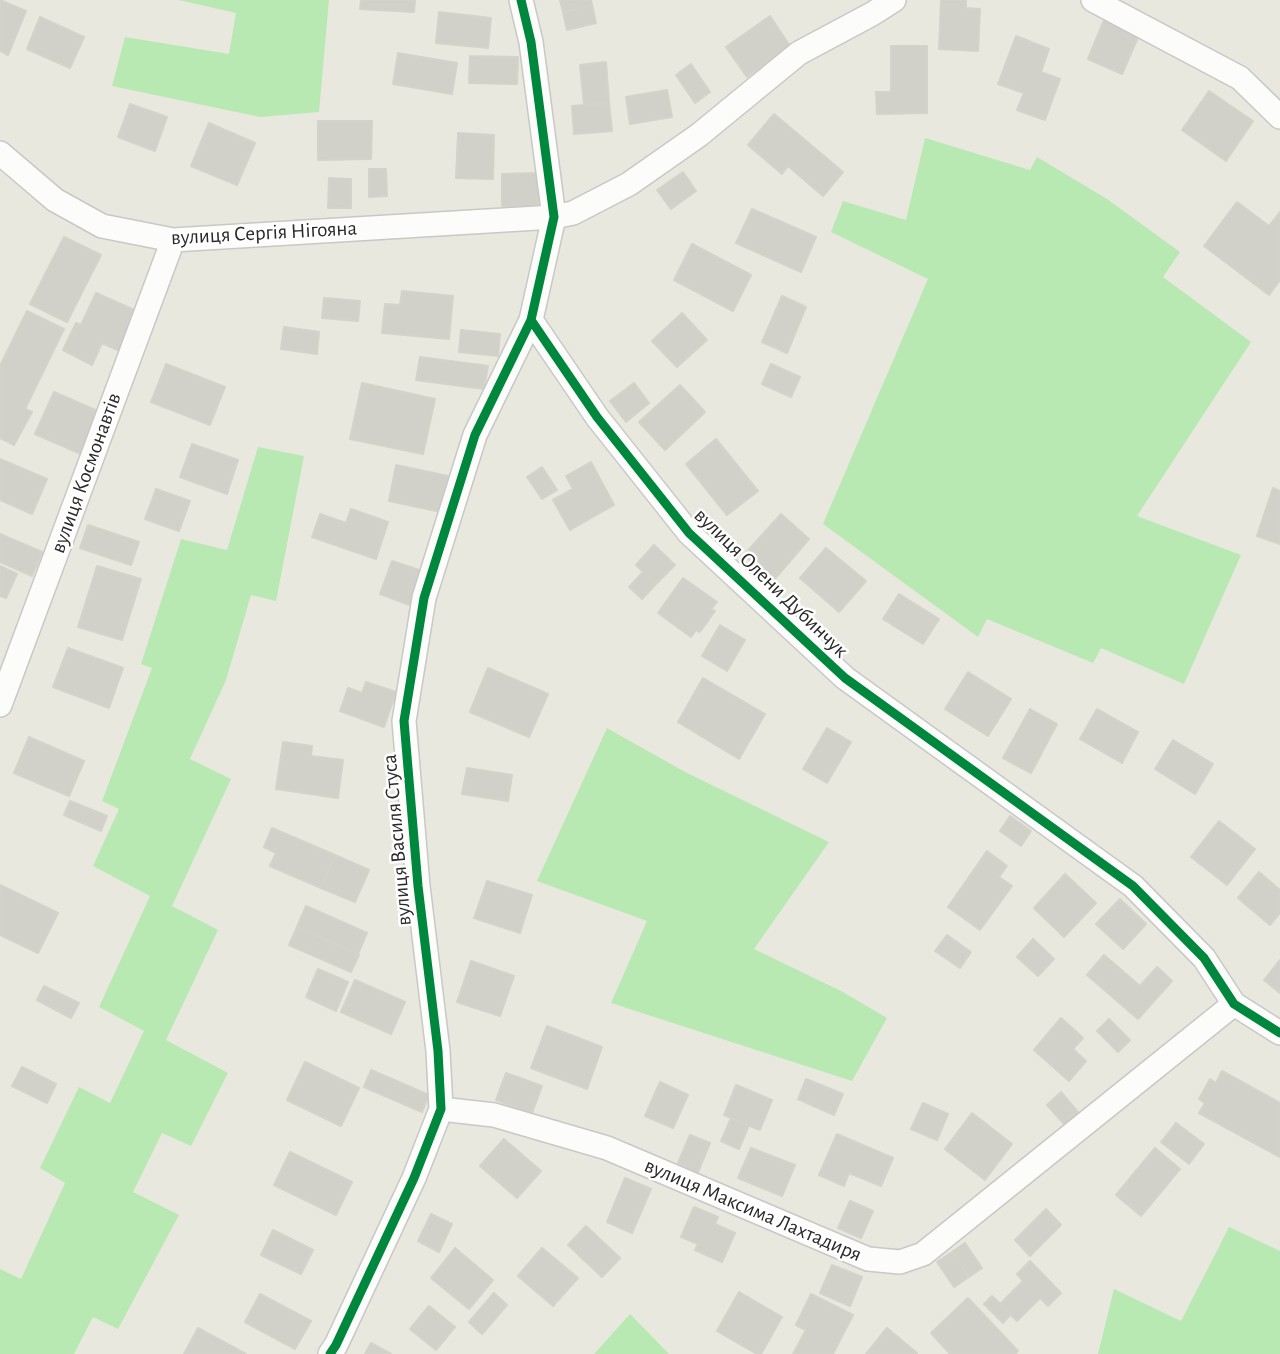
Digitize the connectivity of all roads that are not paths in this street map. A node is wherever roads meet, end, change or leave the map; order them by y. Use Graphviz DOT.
graph roads {
  1 [pos="521,0"];
  2 [pos="894,0"];
  3 [pos="1093,0"];
  4 [pos="1280,117"];
  5 [pos="0,153"];
  6 [pos="554,217"];
  7 [pos="173,240"];
  8 [pos="531,320"];
  9 [pos="0,705"];
  10 [pos="1234,1004"];
  11 [pos="1280,1033"];
  12 [pos="441,1109"];
  13 [pos="330,1354"];
  1 -- 6 [label="street"];
  2 -- 6 [label="street, вулиця Сергія Нігояна"];
  3 -- 4 [label="street"];
  5 -- 7 [label="street, вулиця Сергія Нігояна"];
  6 -- 7 [label="street, вулиця Сергія Нігояна"];
  6 -- 8 [label="street"];
  7 -- 9 [label="street, вулиця Космонавтів"];
  8 -- 10 [label="street, вулиця Олени Дубинчук"];
  8 -- 12 [label="street, вулиця Василя Стуса"];
  10 -- 11 [label="street, вулиця Олени Дубинчук"];
  10 -- 12 [label="street, вулиця Максима Лахтадиря"];
  12 -- 13 [label="street, вулиця Василя Стуса"];
}
